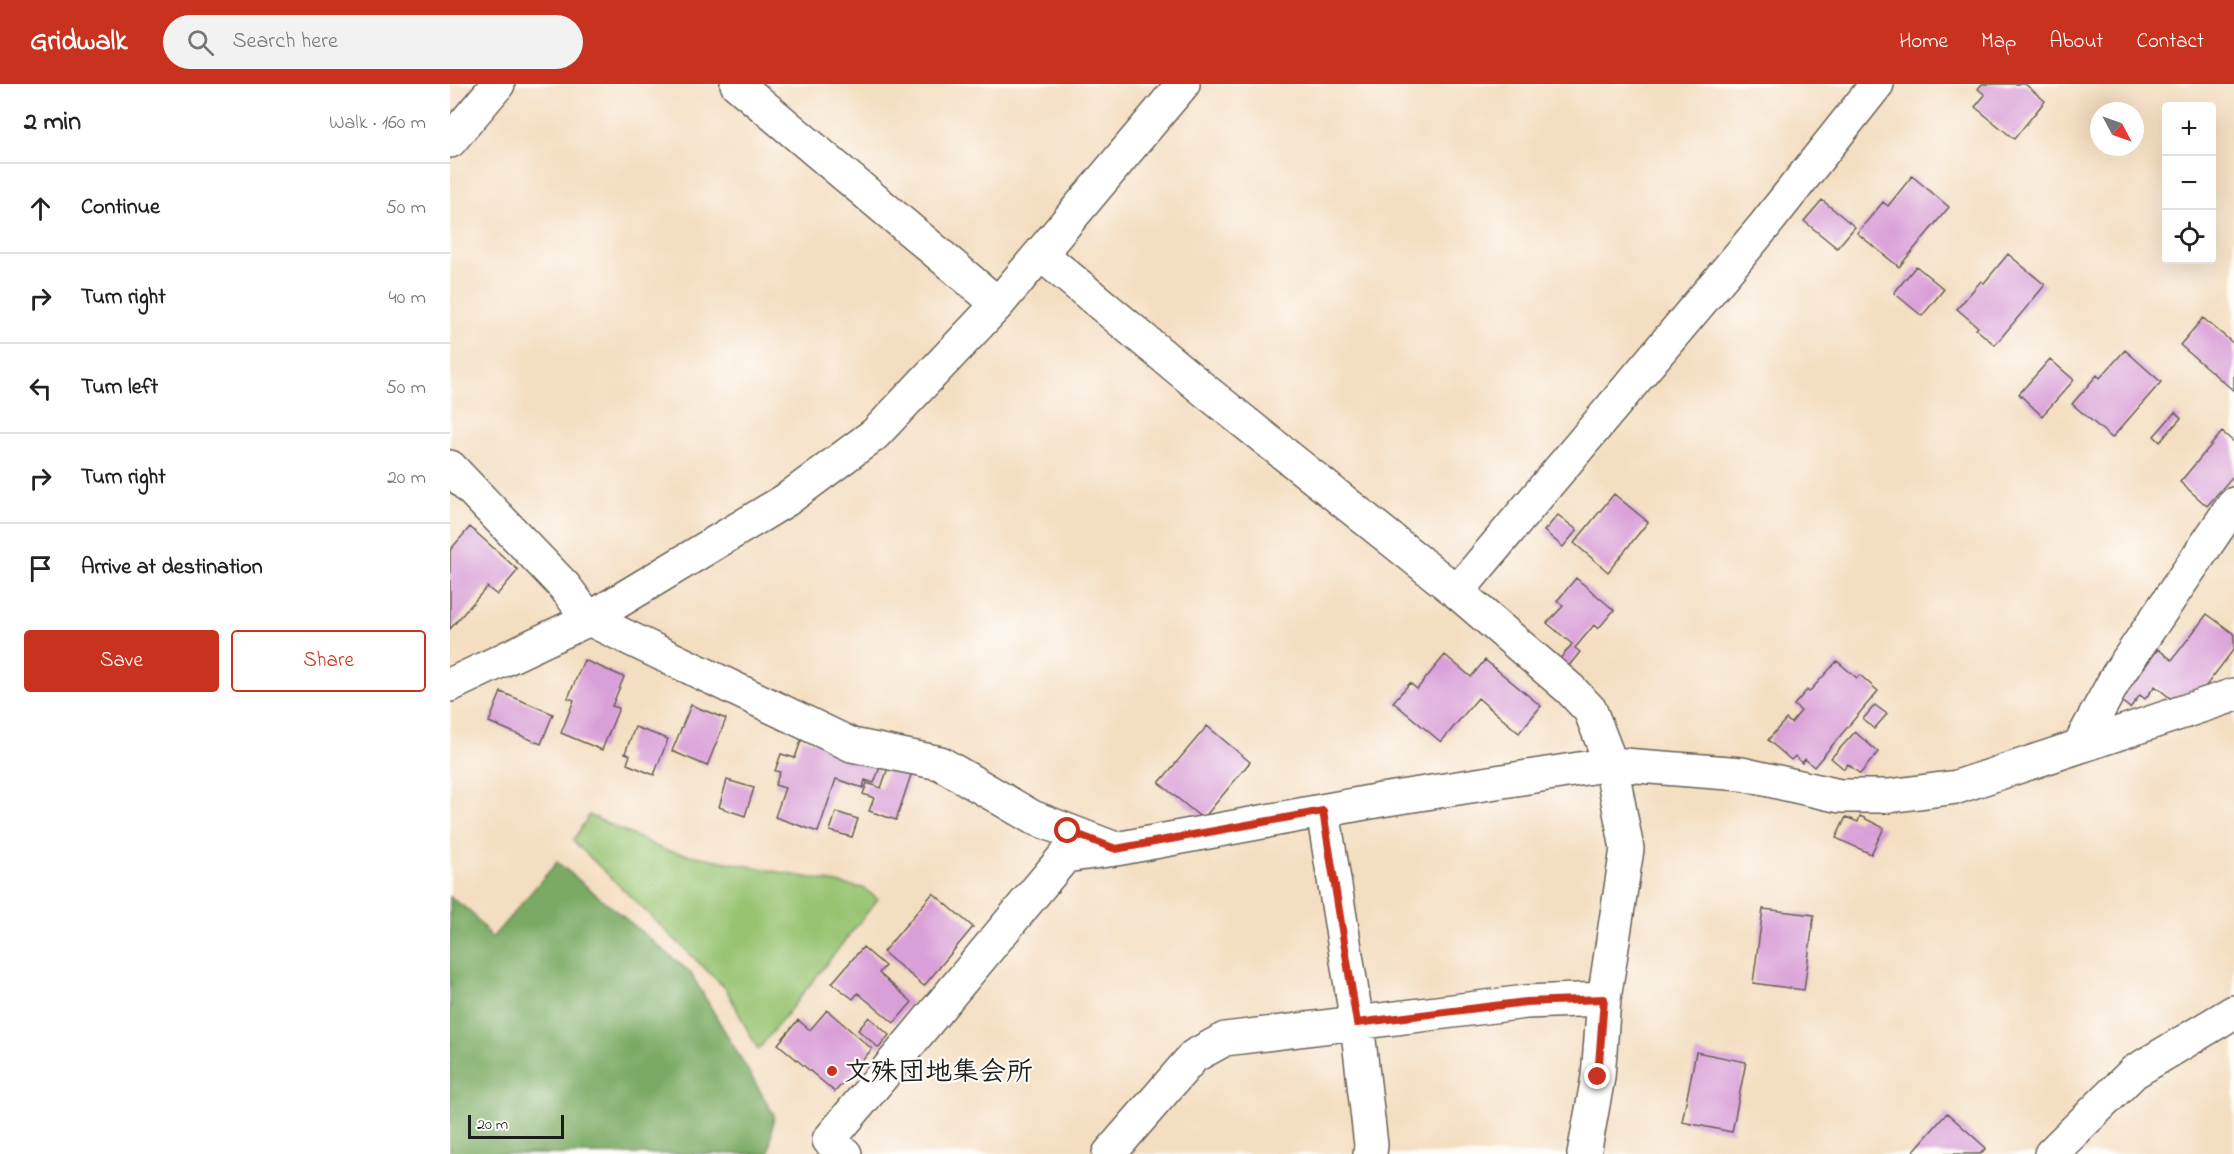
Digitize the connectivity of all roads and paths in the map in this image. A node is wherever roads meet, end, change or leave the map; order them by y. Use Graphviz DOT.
graph roads {
  1 [pos="498,84"];
  2 [pos="738,84"];
  3 [pos="1183,84"];
  4 [pos="1877,84"];
  5 [pos="450,141"];
  6 [pos="1042,255"];
  7 [pos="998,304"];
  8 [pos="450,467"];
  9 [pos="2234,504"];
  10 [pos="1457,592"];
  11 [pos="589,619"];
  12 [pos="450,685"];
  13 [pos="2234,694"];
  14 [pos="2079,746"];
  15 [pos="1611,764"];
  16 [pos="1323,811"];
  17 [pos="1116,849"];
  18 [pos="1604,999"];
  19 [pos="2234,1012"];
  20 [pos="1357,1023"];
  21 [pos="845,1154"];
  22 [pos="1109,1154"];
  23 [pos="1370,1154"];
  24 [pos="1584,1154"];
  25 [pos="2051,1154"];
  1 -- 5 [label="street"];
  2 -- 7 [label="street"];
  3 -- 6 [label="street"];
  4 -- 10 [label="street"];
  6 -- 7 [label="street"];
  6 -- 10 [label="street"];
  7 -- 11 [label="street"];
  8 -- 11 [label="street"];
  9 -- 14 [label="street"];
  10 -- 15 [label="street"];
  11 -- 12 [label="street"];
  11 -- 17 [label="street"];
  13 -- 14 [label="street"];
  14 -- 15 [label="street"];
  15 -- 16 [label="street"];
  15 -- 18 [label="street"];
  16 -- 17 [label="street"];
  16 -- 20 [label="street"];
  17 -- 21 [label="street"];
  18 -- 20 [label="street"];
  18 -- 24 [label="street"];
  19 -- 25 [label="street"];
  20 -- 22 [label="street"];
  20 -- 23 [label="street"];
}
